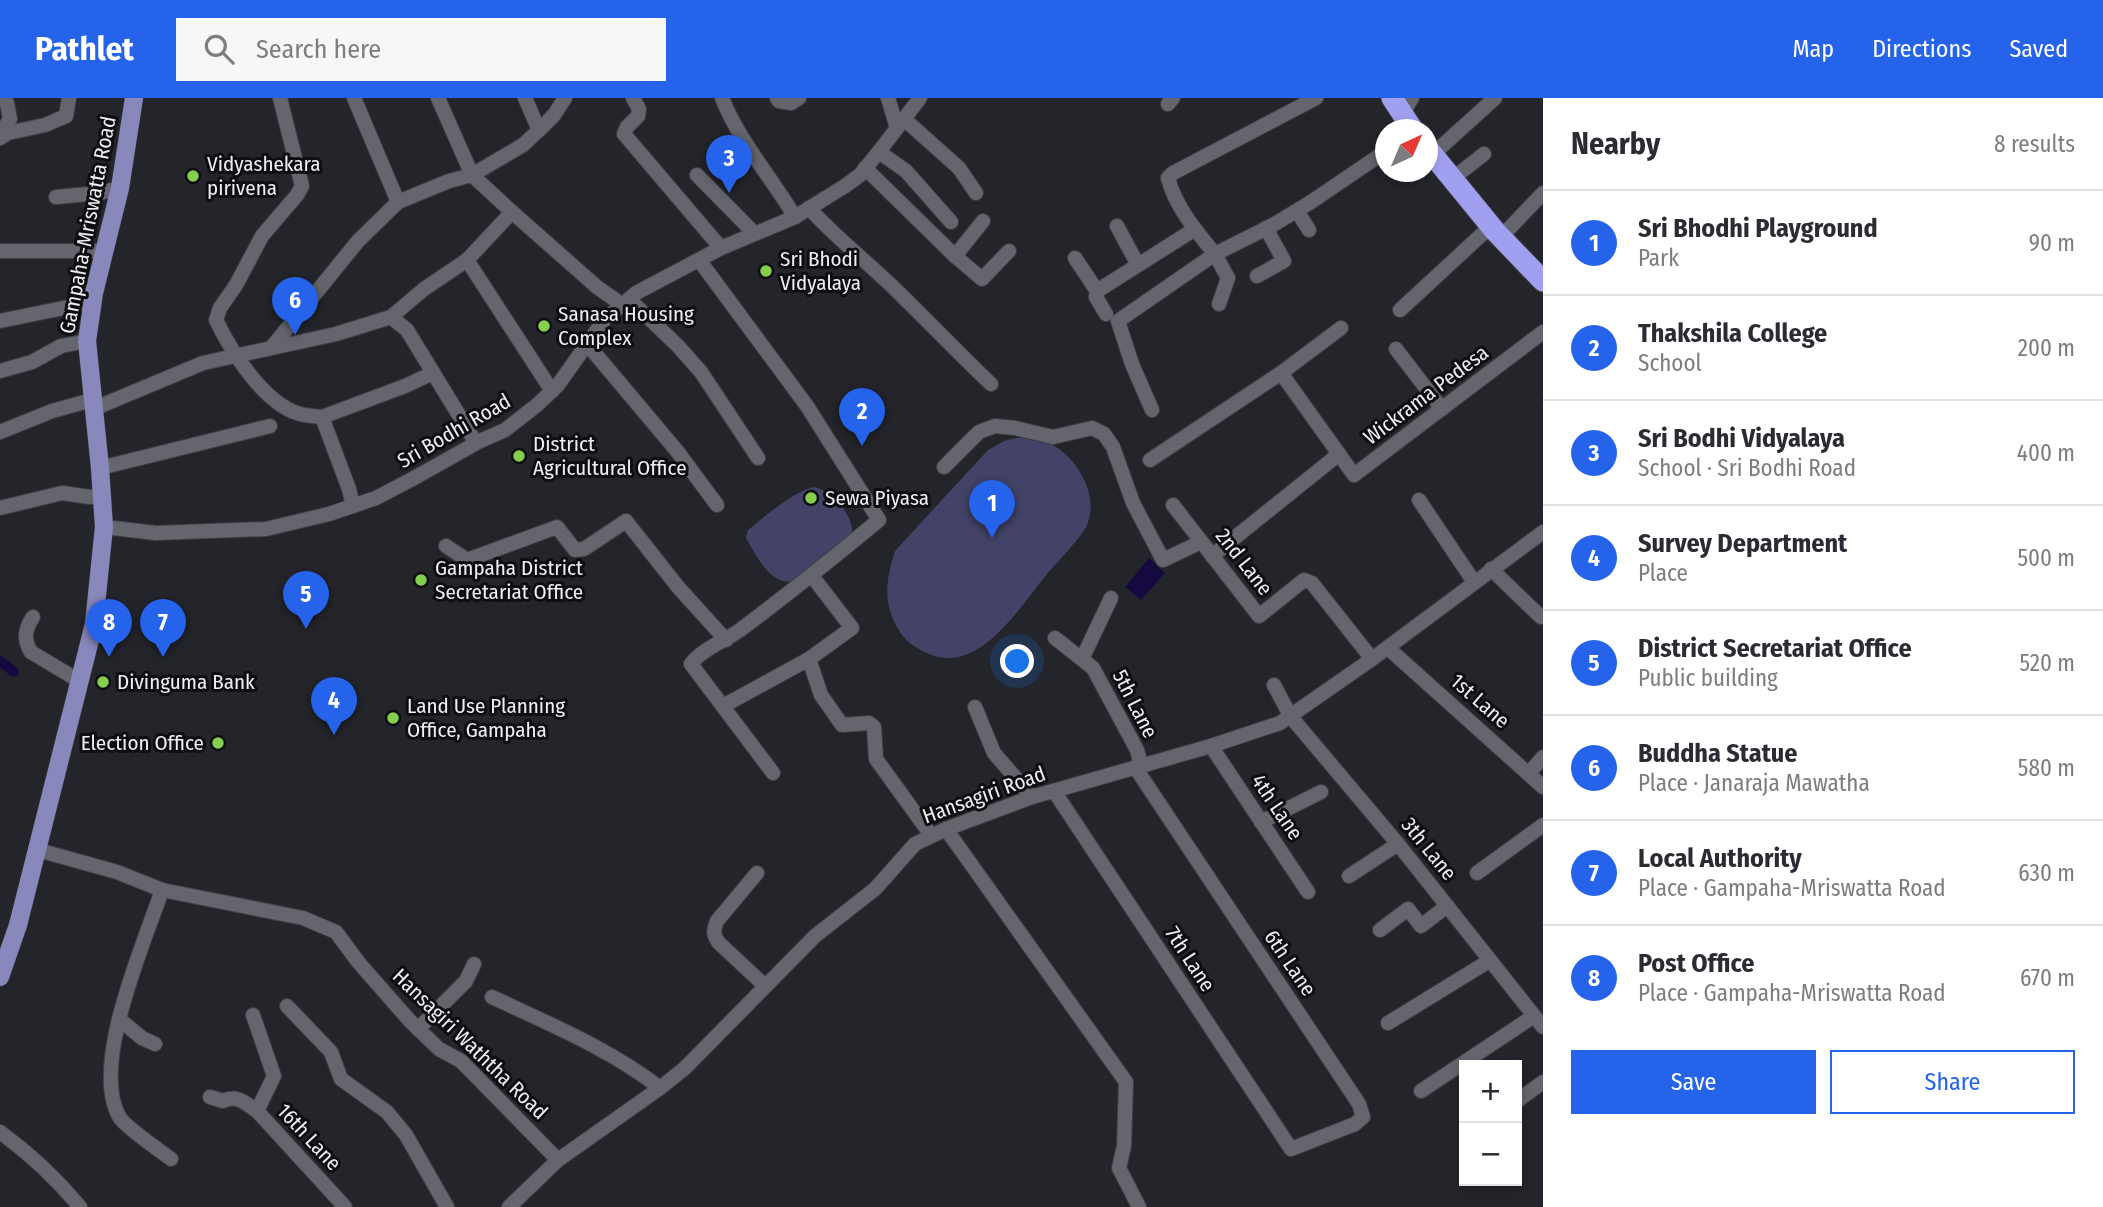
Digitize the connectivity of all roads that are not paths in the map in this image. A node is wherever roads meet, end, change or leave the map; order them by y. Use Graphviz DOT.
graph roads {
  1 [pos="2,98"];
  2 [pos="69,98"];
  3 [pos="134,98"];
  4 [pos="280,98"];
  5 [pos="354,98"];
  6 [pos="438,98"];
  7 [pos="525,98"];
  8 [pos="565,98"];
  9 [pos="633,98"];
  10 [pos="722,98"];
  11 [pos="777,98"];
  12 [pos="799,98"];
  13 [pos="888,98"];
  14 [pos="920,98"];
  15 [pos="1316,98"];
  16 [pos="1495,98"];
  17 [pos="901,123"];
  18 [pos="539,130"];
  19 [pos="0,137"];
  20 [pos="1438,145"];
  21 [pos="879,152"];
  22 [pos="1483,154"];
  23 [pos="1375,158"];
  24 [pos="1438,162"];
  25 [pos="865,168"];
  26 [pos="472,175"];
  27 [pos="697,175"];
  28 [pos="1452,179"];
  29 [pos="120,188"];
  30 [pos="976,193"];
  31 [pos="1543,193"];
  32 [pos="56,198"];
  33 [pos="398,202"];
  34 [pos="809,208"];
  35 [pos="1297,211"];
  36 [pos="512,212"];
  37 [pos="794,217"];
  38 [pos="983,221"];
  39 [pos="951,222"];
  40 [pos="1117,226"];
  41 [pos="1266,228"];
  42 [pos="1195,229"];
  43 [pos="1309,230"];
  44 [pos="1496,231"];
  45 [pos="754,233"];
  46 [pos="720,247"];
  47 [pos="0,251"];
  48 [pos="104,251"];
  49 [pos="1009,251"];
  50 [pos="1215,254"];
  51 [pos="956,256"];
  52 [pos="1074,258"];
  53 [pos="467,260"];
  54 [pos="699,260"];
  55 [pos="1138,265"];
  56 [pos="1257,276"];
  57 [pos="1543,281"];
  58 [pos="1097,290"];
  59 [pos="93,302"];
  60 [pos="625,302"];
  61 [pos="1219,304"];
  62 [pos="1399,310"];
  63 [pos="1106,314"];
  64 [pos="391,317"];
  65 [pos="0,321"];
  66 [pos="1341,328"];
  67 [pos="1543,332"];
  68 [pos="87,341"];
  69 [pos="587,344"];
  70 [pos="272,347"];
  71 [pos="1396,349"];
  72 [pos="236,355"];
  73 [pos="0,372"];
  74 [pos="433,373"];
  75 [pos="1281,373"];
  76 [pos="991,384"];
  77 [pos="552,391"];
  78 [pos="92,405"];
  79 [pos="1442,409"];
  80 [pos="1152,410"];
  81 [pos="322,417"];
  82 [pos="270,426"];
  83 [pos="0,432"];
  84 [pos="476,443"];
  85 [pos="1339,454"];
  86 [pos="758,458"];
  87 [pos="1150,460"];
  88 [pos="944,467"];
  89 [pos="100,468"];
  90 [pos="103,496"];
  91 [pos="1419,500"];
  92 [pos="717,505"];
  93 [pos="1173,505"];
  94 [pos="353,506"];
  95 [pos="0,508"];
  96 [pos="104,527"];
  97 [pos="1543,532"];
  98 [pos="1201,542"];
  99 [pos="446,546"];
  100 [pos="1212,556"];
  101 [pos="1491,569"];
  102 [pos="813,576"];
  103 [pos="1474,582"];
  104 [pos="1111,598"];
  105 [pos="33,617"];
  106 [pos="1541,617"];
  107 [pos="1055,638"];
  108 [pos="726,640"];
  109 [pos="1388,648"];
  110 [pos="809,659"];
  111 [pos="1082,659"];
  112 [pos="1372,659"];
  113 [pos="81,679"];
  114 [pos="1274,685"];
  115 [pos="723,706"];
  116 [pos="975,707"];
  117 [pos="1291,717"];
  118 [pos="1211,746"];
  119 [pos="1543,757"];
  120 [pos="1138,766"];
  121 [pos="773,773"];
  122 [pos="1529,773"];
  123 [pos="1543,787"];
  124 [pos="1054,791"];
  125 [pos="1321,792"];
  126 [pos="1032,797"];
  127 [pos="1261,822"];
  128 [pos="1543,825"];
  129 [pos="946,829"];
  130 [pos="931,835"];
  131 [pos="1398,844"];
  132 [pos="38,850"];
  133 [pos="757,873"];
  134 [pos="1477,873"];
  135 [pos="1349,876"];
  136 [pos="162,890"];
  137 [pos="1307,892"];
  138 [pos="1447,906"];
  139 [pos="1380,930"];
  140 [pos="4,947"];
  141 [pos="1489,961"];
  142 [pos="474,964"];
  143 [pos="0,974"];
  144 [pos="764,985"];
  145 [pos="492,998"];
  146 [pos="287,1006"];
  147 [pos="253,1015"];
  148 [pos="1535,1018"];
  149 [pos="119,1019"];
  150 [pos="1388,1023"];
  151 [pos="418,1029"];
  152 [pos="155,1044"];
  153 [pos="1543,1082"];
  154 [pos="660,1088"];
  155 [pos="1421,1091"];
  156 [pos="210,1097"];
  157 [pos="1522,1097"];
  158 [pos="257,1111"];
  159 [pos="0,1132"];
  160 [pos="1291,1149"];
  161 [pos="171,1159"];
  162 [pos="558,1160"];
  163 [pos="80,1207"];
  164 [pos="345,1207"];
  165 [pos="447,1207"];
  166 [pos="509,1207"];
  167 [pos="1139,1207"];
  1 -- 19 [label="street"];
  2 -- 19 [label="street"];
  3 -- 29 [label="main road, Gampaha-Mriswatta Road"];
  4 -- 72 [label="street"];
  5 -- 33 [label="street"];
  6 -- 26 [label="street"];
  7 -- 18 [label="street"];
  8 -- 18 [label="street"];
  9 -- 46 [label="street"];
  10 -- 37 [label="street"];
  11 -- 12 [label="street"];
  13 -- 17 [label="street"];
  14 -- 17 [label="street, Sri Bodhi Road"];
  15 -- 42 [label="street"];
  16 -- 20 [label="street"];
  17 -- 21 [label="street, Sri Bodhi Road"];
  17 -- 30 [label="street"];
  18 -- 26 [label="street"];
  21 -- 25 [label="street, Sri Bodhi Road"];
  21 -- 39 [label="street"];
  22 -- 28 [label="street"];
  23 -- 35 [label="street"];
  24 -- 28 [label="highway"];
  25 -- 34 [label="street, Sri Bodhi Road"];
  25 -- 51 [label="street"];
  26 -- 33 [label="street"];
  26 -- 36 [label="street"];
  27 -- 45 [label="street"];
  28 -- 44 [label="highway"];
  29 -- 32 [label="street"];
  29 -- 48 [label="main road, Gampaha-Mriswatta Road"];
  31 -- 44 [label="street"];
  33 -- 70 [label="street"];
  34 -- 37 [label="street, Sri Bodhi Road"];
  34 -- 76 [label="street"];
  35 -- 41 [label="street"];
  35 -- 43 [label="street"];
  36 -- 53 [label="street"];
  36 -- 60 [label="street"];
  37 -- 45 [label="street, Sri Bodhi Road"];
  38 -- 51 [label="street"];
  40 -- 55 [label="street"];
  41 -- 50 [label="street"];
  41 -- 56 [label="street"];
  42 -- 50 [label="street"];
  42 -- 55 [label="street"];
  44 -- 57 [label="highway"];
  44 -- 62 [label="street"];
  45 -- 46 [label="street, Sri Bodhi Road"];
  46 -- 54 [label="street, Sri Bodhi Road"];
  47 -- 48 [label="street"];
  48 -- 59 [label="main road, Gampaha-Mriswatta Road"];
  49 -- 51 [label="street"];
  50 -- 61 [label="street"];
  50 -- 80 [label="street"];
  52 -- 58 [label="street"];
  53 -- 64 [label="street"];
  53 -- 77 [label="street"];
  54 -- 60 [label="street, Sri Bodhi Road"];
  54 -- 102 [label="street"];
  55 -- 58 [label="street"];
  58 -- 63 [label="street"];
  59 -- 65 [label="street"];
  59 -- 68 [label="main road, Gampaha-Mriswatta Road"];
  60 -- 69 [label="street, Sri Bodhi Road"];
  60 -- 86 [label="street"];
  64 -- 70 [label="street"];
  64 -- 74 [label="street"];
  66 -- 75 [label="street"];
  67 -- 79 [label="street, Wickrama Pedesa"];
  68 -- 73 [label="street"];
  68 -- 78 [label="main road, Gampaha-Mriswatta Road"];
  69 -- 77 [label="street, Sri Bodhi Road"];
  69 -- 92 [label="street"];
  70 -- 72 [label="street"];
  71 -- 79 [label="street"];
  72 -- 78 [label="street"];
  72 -- 81 [label="street"];
  74 -- 81 [label="street"];
  74 -- 84 [label="street"];
  75 -- 85 [label="street"];
  75 -- 87 [label="street"];
  77 -- 84 [label="street, Sri Bodhi Road"];
  78 -- 83 [label="street"];
  78 -- 89 [label="main road, Gampaha-Mriswatta Road"];
  79 -- 85 [label="street, Wickrama Pedesa"];
  81 -- 94 [label="street"];
  82 -- 89 [label="street"];
  84 -- 94 [label="street, Sri Bodhi Road"];
  85 -- 100 [label="street"];
  88 -- 98 [label="street"];
  89 -- 90 [label="main road, Gampaha-Mriswatta Road"];
  90 -- 95 [label="street"];
  90 -- 96 [label="main road, Gampaha-Mriswatta Road"];
  91 -- 103 [label="street"];
  93 -- 98 [label="street, 2nd Lane"];
  94 -- 96 [label="street, Sri Bodhi Road"];
  96 -- 113 [label="main road, Gampaha-Mriswatta Road"];
  97 -- 101 [label="street, Hansagiri Road"];
  98 -- 100 [label="street, 2nd Lane"];
  99 -- 108 [label="street"];
  100 -- 112 [label="street, 2nd Lane"];
  101 -- 103 [label="street, Hansagiri Road"];
  101 -- 106 [label="street"];
  102 -- 108 [label="street"];
  102 -- 110 [label="street"];
  103 -- 109 [label="street, Hansagiri Road"];
  104 -- 111 [label="street"];
  105 -- 113 [label="street"];
  107 -- 111 [label="street, 5th Lane"];
  108 -- 115 [label="street"];
  109 -- 112 [label="street, Hansagiri Road"];
  109 -- 122 [label="street, 1st Lane"];
  110 -- 115 [label="street"];
  110 -- 130 [label="street"];
  111 -- 120 [label="street, 5th Lane"];
  112 -- 117 [label="street, Hansagiri Road"];
  113 -- 132 [label="main road, Gampaha-Mriswatta Road"];
  114 -- 117 [label="street, 3th Lane"];
  115 -- 121 [label="street"];
  116 -- 126 [label="street"];
  117 -- 118 [label="street, Hansagiri Road"];
  117 -- 131 [label="street, 3th Lane"];
  118 -- 120 [label="street, Hansagiri Road"];
  118 -- 127 [label="street, 4th Lane"];
  119 -- 122 [label="street"];
  120 -- 124 [label="street, Hansagiri Road"];
  120 -- 160 [label="street, 6th Lane"];
  122 -- 123 [label="street, 1st Lane"];
  124 -- 126 [label="street, Hansagiri Road"];
  124 -- 160 [label="street, 7th Lane"];
  125 -- 127 [label="street"];
  126 -- 129 [label="street, Hansagiri Road"];
  127 -- 137 [label="street, 4th Lane"];
  128 -- 134 [label="street"];
  129 -- 130 [label="street, Hansagiri Road"];
  129 -- 167 [label="street"];
  130 -- 144 [label="street, Hansagiri Road"];
  131 -- 135 [label="street"];
  131 -- 138 [label="street, 3th Lane"];
  132 -- 136 [label="street, Hansagiri Waththa Road"];
  132 -- 140 [label="main road, Gampaha-Mriswatta Road"];
  133 -- 144 [label="street"];
  136 -- 149 [label="street"];
  136 -- 151 [label="street, Hansagiri Waththa Road"];
  138 -- 139 [label="street"];
  138 -- 141 [label="street, 3th Lane"];
  140 -- 143 [label="main road, Gampaha-Mriswatta Road"];
  141 -- 148 [label="street, 3th Lane"];
  141 -- 150 [label="street"];
  142 -- 151 [label="street"];
  144 -- 154 [label="street, Hansagiri Road"];
  145 -- 154 [label="street"];
  146 -- 165 [label="street"];
  147 -- 158 [label="street, 16th Lane"];
  148 -- 155 [label="street"];
  149 -- 152 [label="street"];
  149 -- 161 [label="street"];
  151 -- 162 [label="street, Hansagiri Waththa Road"];
  153 -- 157 [label="street"];
  154 -- 162 [label="street, Hansagiri Road"];
  156 -- 158 [label="street"];
  158 -- 164 [label="street, 16th Lane"];
  159 -- 163 [label="street"];
  162 -- 166 [label="street, Hansagiri Road"];
}
